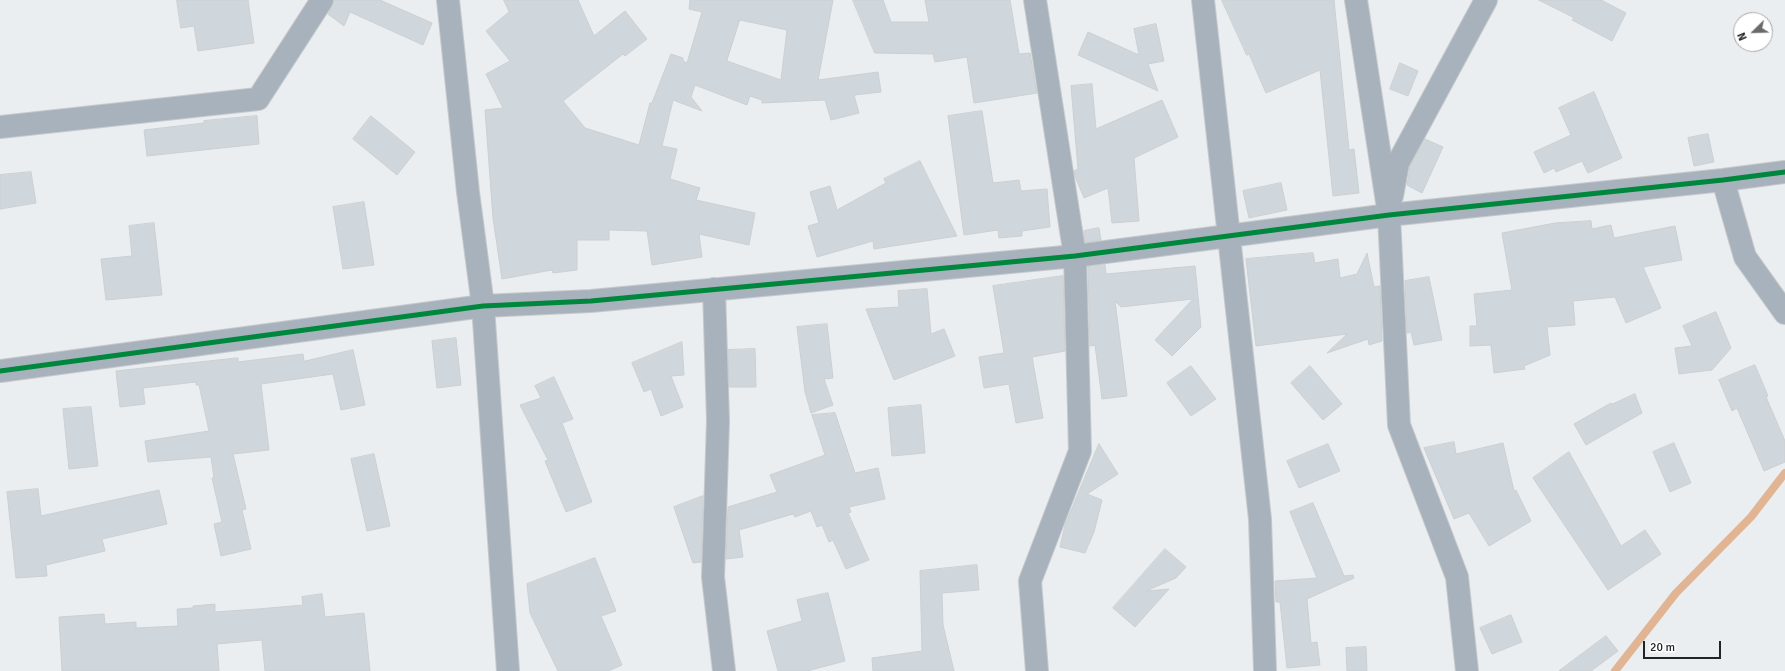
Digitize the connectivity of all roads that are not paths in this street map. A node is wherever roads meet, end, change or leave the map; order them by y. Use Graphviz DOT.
graph roads {
  1 [pos="322,0"];
  2 [pos="448,0"];
  3 [pos="1035,0"];
  4 [pos="1202,0"];
  5 [pos="1356,0"];
  6 [pos="1486,0"];
  7 [pos="0,127"];
  8 [pos="1785,172"];
  9 [pos="1723,180"];
  10 [pos="1389,215"];
  11 [pos="1228,236"];
  12 [pos="1075,256"];
  13 [pos="714,289"];
  14 [pos="483,306"];
  15 [pos="1785,313"];
  16 [pos="0,371"];
  17 [pos="508,671"];
  18 [pos="724,671"];
  19 [pos="1037,671"];
  20 [pos="1265,671"];
  21 [pos="1467,671"];
  1 -- 7 [label="street"];
  2 -- 14 [label="street"];
  3 -- 12 [label="street"];
  4 -- 11 [label="street"];
  5 -- 10 [label="street"];
  6 -- 10 [label="street"];
  8 -- 9 [label="street"];
  9 -- 10 [label="street"];
  9 -- 15 [label="street"];
  10 -- 11 [label="street"];
  10 -- 21 [label="street"];
  11 -- 12 [label="street"];
  11 -- 20 [label="street"];
  12 -- 13 [label="street"];
  12 -- 19 [label="street"];
  13 -- 14 [label="street"];
  13 -- 18 [label="street"];
  14 -- 16 [label="street"];
  14 -- 17 [label="street"];
}
